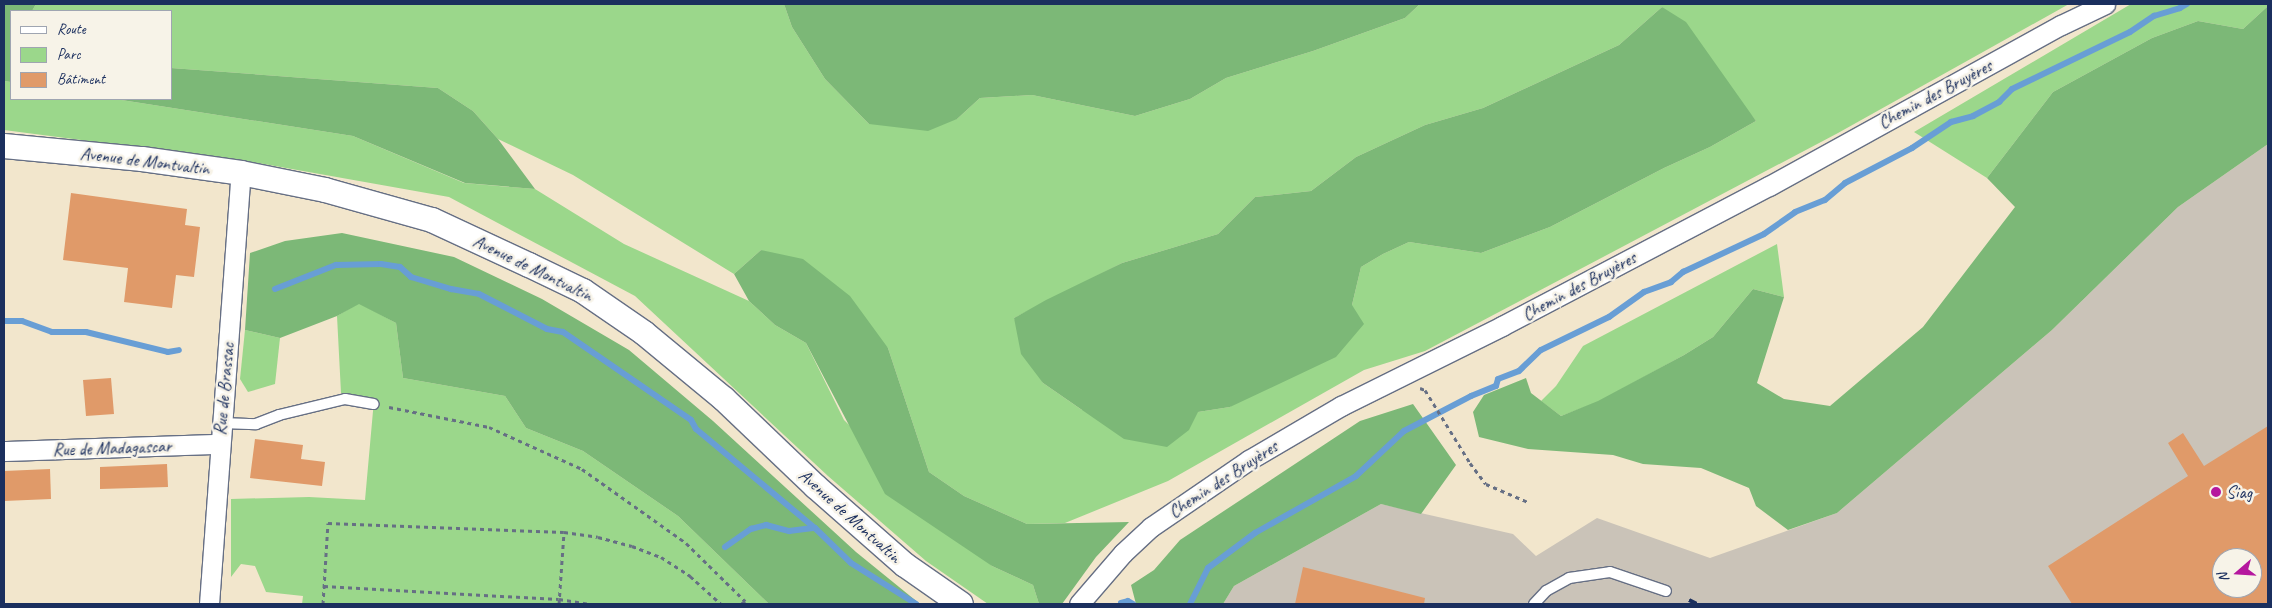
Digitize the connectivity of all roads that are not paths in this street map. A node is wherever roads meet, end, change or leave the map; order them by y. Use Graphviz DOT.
graph roads {
  1 [pos="2105,4"];
  2 [pos="4,146"];
  3 [pos="241,173"];
  4 [pos="374,404"];
  5 [pos="221,423"];
  6 [pos="220,444"];
  7 [pos="4,451"];
  8 [pos="1666,591"];
  9 [pos="209,604"];
  10 [pos="962,604"];
  11 [pos="1079,604"];
  12 [pos="1534,604"];
  1 -- 11 [label="street, Chemin des Bruyères"];
  2 -- 3 [label="street, Avenue de Montvaltin"];
  3 -- 5 [label="street, Rue de Brassac"];
  3 -- 10 [label="street, Avenue de Montvaltin"];
  4 -- 5 [label="lane"];
  5 -- 6 [label="street, Rue de Brassac"];
  6 -- 7 [label="street, Rue de Madagascar"];
  6 -- 9 [label="street, Rue de Brassac"];
  8 -- 12 [label="lane"];
}
